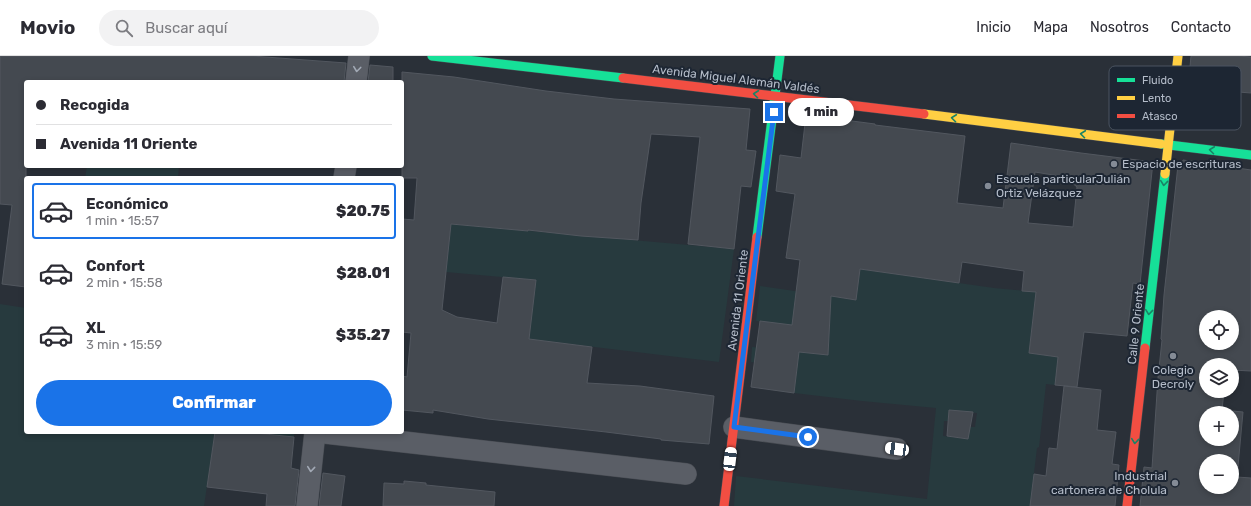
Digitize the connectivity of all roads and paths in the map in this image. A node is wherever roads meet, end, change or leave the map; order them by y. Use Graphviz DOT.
graph roads {
  1 [pos="359,56"];
  2 [pos="432,56"];
  3 [pos="780,56"];
  4 [pos="1178,56"];
  5 [pos="1177,66"];
  6 [pos="356,80"];
  7 [pos="776,96"];
  8 [pos="1170,130"];
  9 [pos="1168,144"];
  10 [pos="1251,155"];
  11 [pos="734,427"];
  12 [pos="315,434"];
  13 [pos="333,434"];
  14 [pos="897,449"];
  15 [pos="686,474"];
  16 [pos="307,506"];
  17 [pos="724,506"];
  18 [pos="1127,506"];
  1 -- 6 [label="street, one-way"];
  7 -- 2 [label="street, Avenida Miguel Alemán Valdés, one-way"];
  3 -- 7 [label="street, Avenida 11 Oriente"];
  4 -- 5 [label="street, Calle 9 Oriente"];
  9 -- 7 [label="street, Avenida Miguel Alemán Valdés, one-way"];
  7 -- 11 [label="street, Avenida 11 Oriente"];
  8 -- 9 [label="street, Calle 9 Oriente"];
  10 -- 9 [label="street, Avenida Miguel Alemán Valdés, one-way"];
  9 -- 18 [label="street, Calle 9 Oriente, one-way"];
  11 -- 14 [label="street"];
  11 -- 17 [label="street, Avenida 11 Oriente"];
  12 -- 16 [label="street, one-way"];
  13 -- 15 [label="street"];
}
